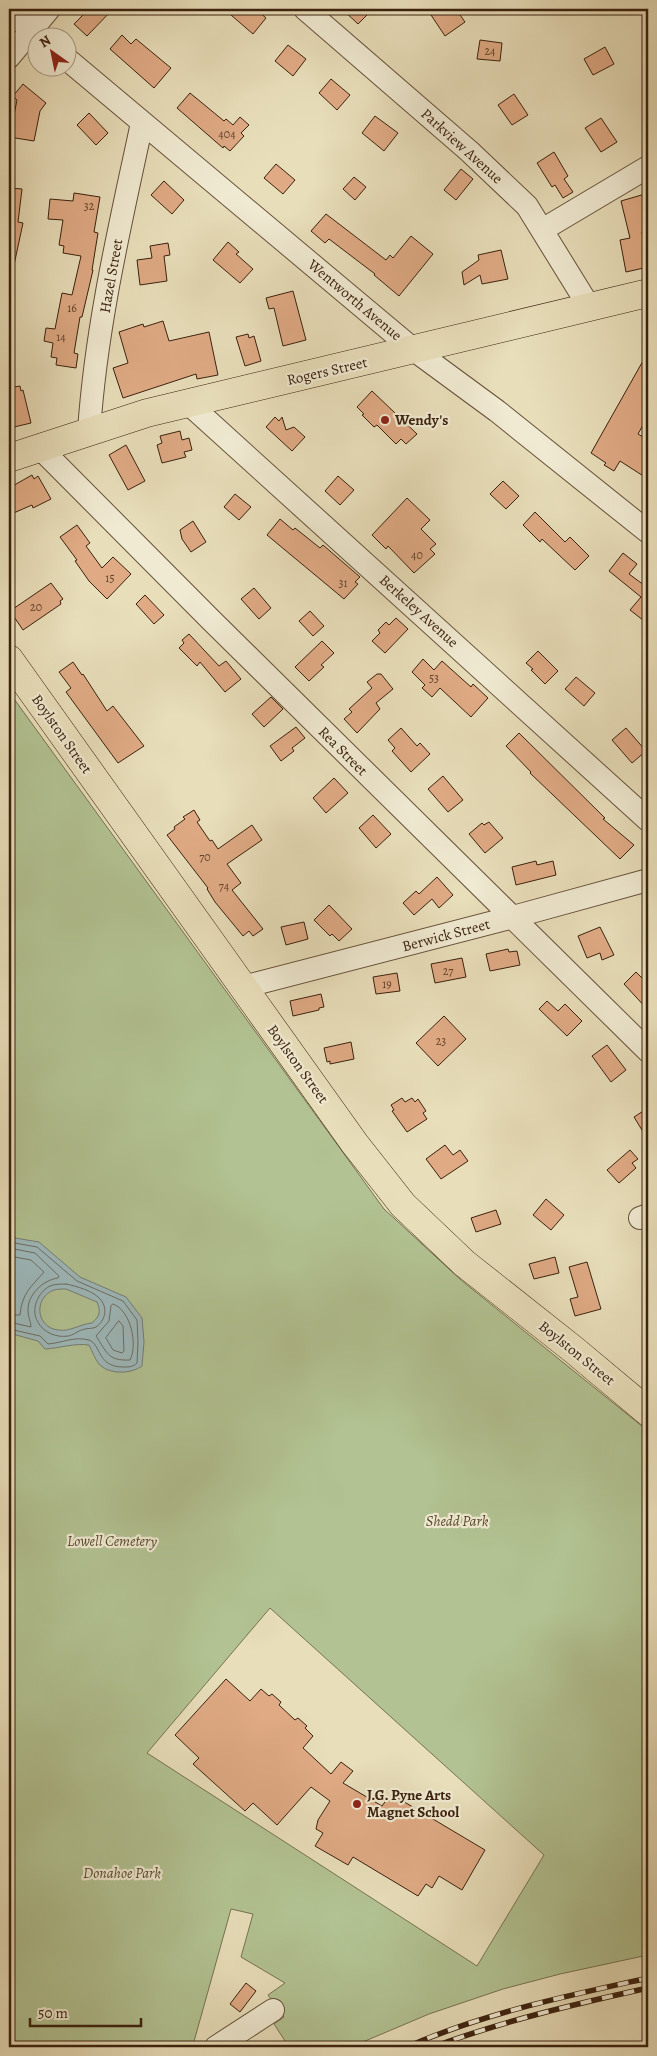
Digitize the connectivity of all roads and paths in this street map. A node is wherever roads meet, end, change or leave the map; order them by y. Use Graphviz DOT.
graph roads {
  1 [pos="49,9"];
  2 [pos="305,9"];
  3 [pos="9,11"];
  4 [pos="29,28"];
  5 [pos="39,28"];
  6 [pos="28,41"];
  7 [pos="9,57"];
  8 [pos="78,69"];
  9 [pos="142,123"];
  10 [pos="648,167"];
  11 [pos="542,230"];
  12 [pos="648,293"];
  13 [pos="590,308"];
  14 [pos="414,350"];
  15 [pos="188,403"];
  16 [pos="89,432"];
  17 [pos="40,448"];
  18 [pos="9,458"];
  19 [pos="648,532"];
  20 [pos="9,659"];
  21 [pos="648,820"];
  22 [pos="648,880"];
  23 [pos="512,917"];
  24 [pos="243,987"];
  25 [pos="648,1051"];
  26 [pos="648,1412"];
  27 [pos="273,2010"];
  28 [pos="216,2047"];
  1 -- 5 [label="street"];
  2 -- 11 [label="street, Parkview Avenue"];
  3 -- 4 [label="street"];
  6 -- 7 [label="street"];
  8 -- 9 [label="street, Wentworth Avenue"];
  9 -- 14 [label="street, Wentworth Avenue"];
  9 -- 16 [label="street, Hazel Street"];
  10 -- 11 [label="street"];
  11 -- 13 [label="street, Parkview Avenue"];
  12 -- 13 [label="main road, Rogers Street"];
  13 -- 14 [label="main road, Rogers Street"];
  14 -- 15 [label="main road, Rogers Street"];
  14 -- 19 [label="street, Wentworth Avenue"];
  15 -- 16 [label="main road, Rogers Street"];
  15 -- 21 [label="street, Berkeley Avenue"];
  16 -- 17 [label="main road, Rogers Street"];
  17 -- 18 [label="main road, Rogers Street"];
  17 -- 23 [label="street, Rea Street"];
  20 -- 24 [label="main road, Boylston Street"];
  22 -- 23 [label="street, Berwick Street"];
  23 -- 24 [label="street, Berwick Street"];
  23 -- 25 [label="street, Rea Street"];
  24 -- 26 [label="main road, Boylston Street"];
  27 -- 28 [label="street"];
}
